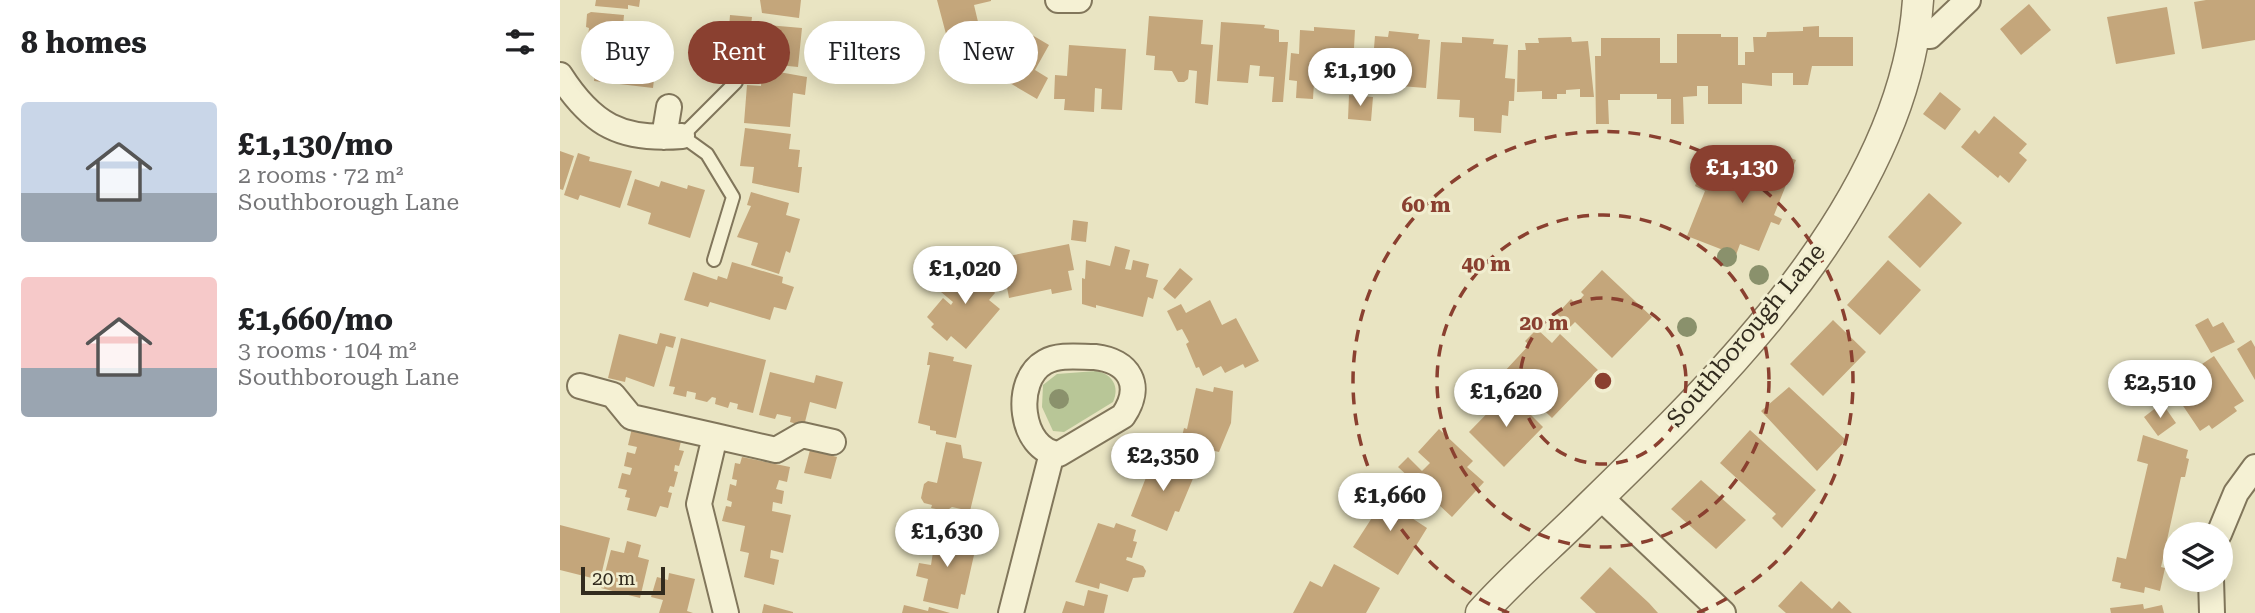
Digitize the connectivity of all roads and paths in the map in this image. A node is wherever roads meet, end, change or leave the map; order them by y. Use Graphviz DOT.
graph roads {
  1 [pos="1058,0"];
  2 [pos="1079,0"];
  3 [pos="1918,0"];
  4 [pos="1968,0"];
  5 [pos="1915,36"];
  6 [pos="560,75"];
  7 [pos="734,84"];
  8 [pos="669,107"];
  9 [pos="673,136"];
  10 [pos="714,260"];
  11 [pos="580,386"];
  12 [pos="715,436"];
  13 [pos="833,442"];
  14 [pos="1052,453"];
  15 [pos="2255,467"];
  16 [pos="1600,497"];
  17 [pos="2224,522"];
  18 [pos="2212,592"];
  19 [pos="726,613"];
  20 [pos="1011,613"];
  21 [pos="1481,613"];
  22 [pos="1723,613"];
  23 [pos="2213,613"];
  1 -- 2 [label="street"];
  3 -- 5 [label="street, Southborough Lane"];
  4 -- 5 [label="street"];
  5 -- 16 [label="street, Southborough Lane"];
  6 -- 9 [label="street"];
  7 -- 9 [label="lane"];
  8 -- 9 [label="street"];
  9 -- 10 [label="lane"];
  11 -- 12 [label="street"];
  12 -- 13 [label="street"];
  12 -- 19 [label="street"];
  14 -- 14 [label="street"];
  14 -- 20 [label="street"];
  15 -- 17 [label="street"];
  16 -- 21 [label="street, Southborough Lane"];
  16 -- 22 [label="street"];
  18 -- 23 [label="street"];
}
